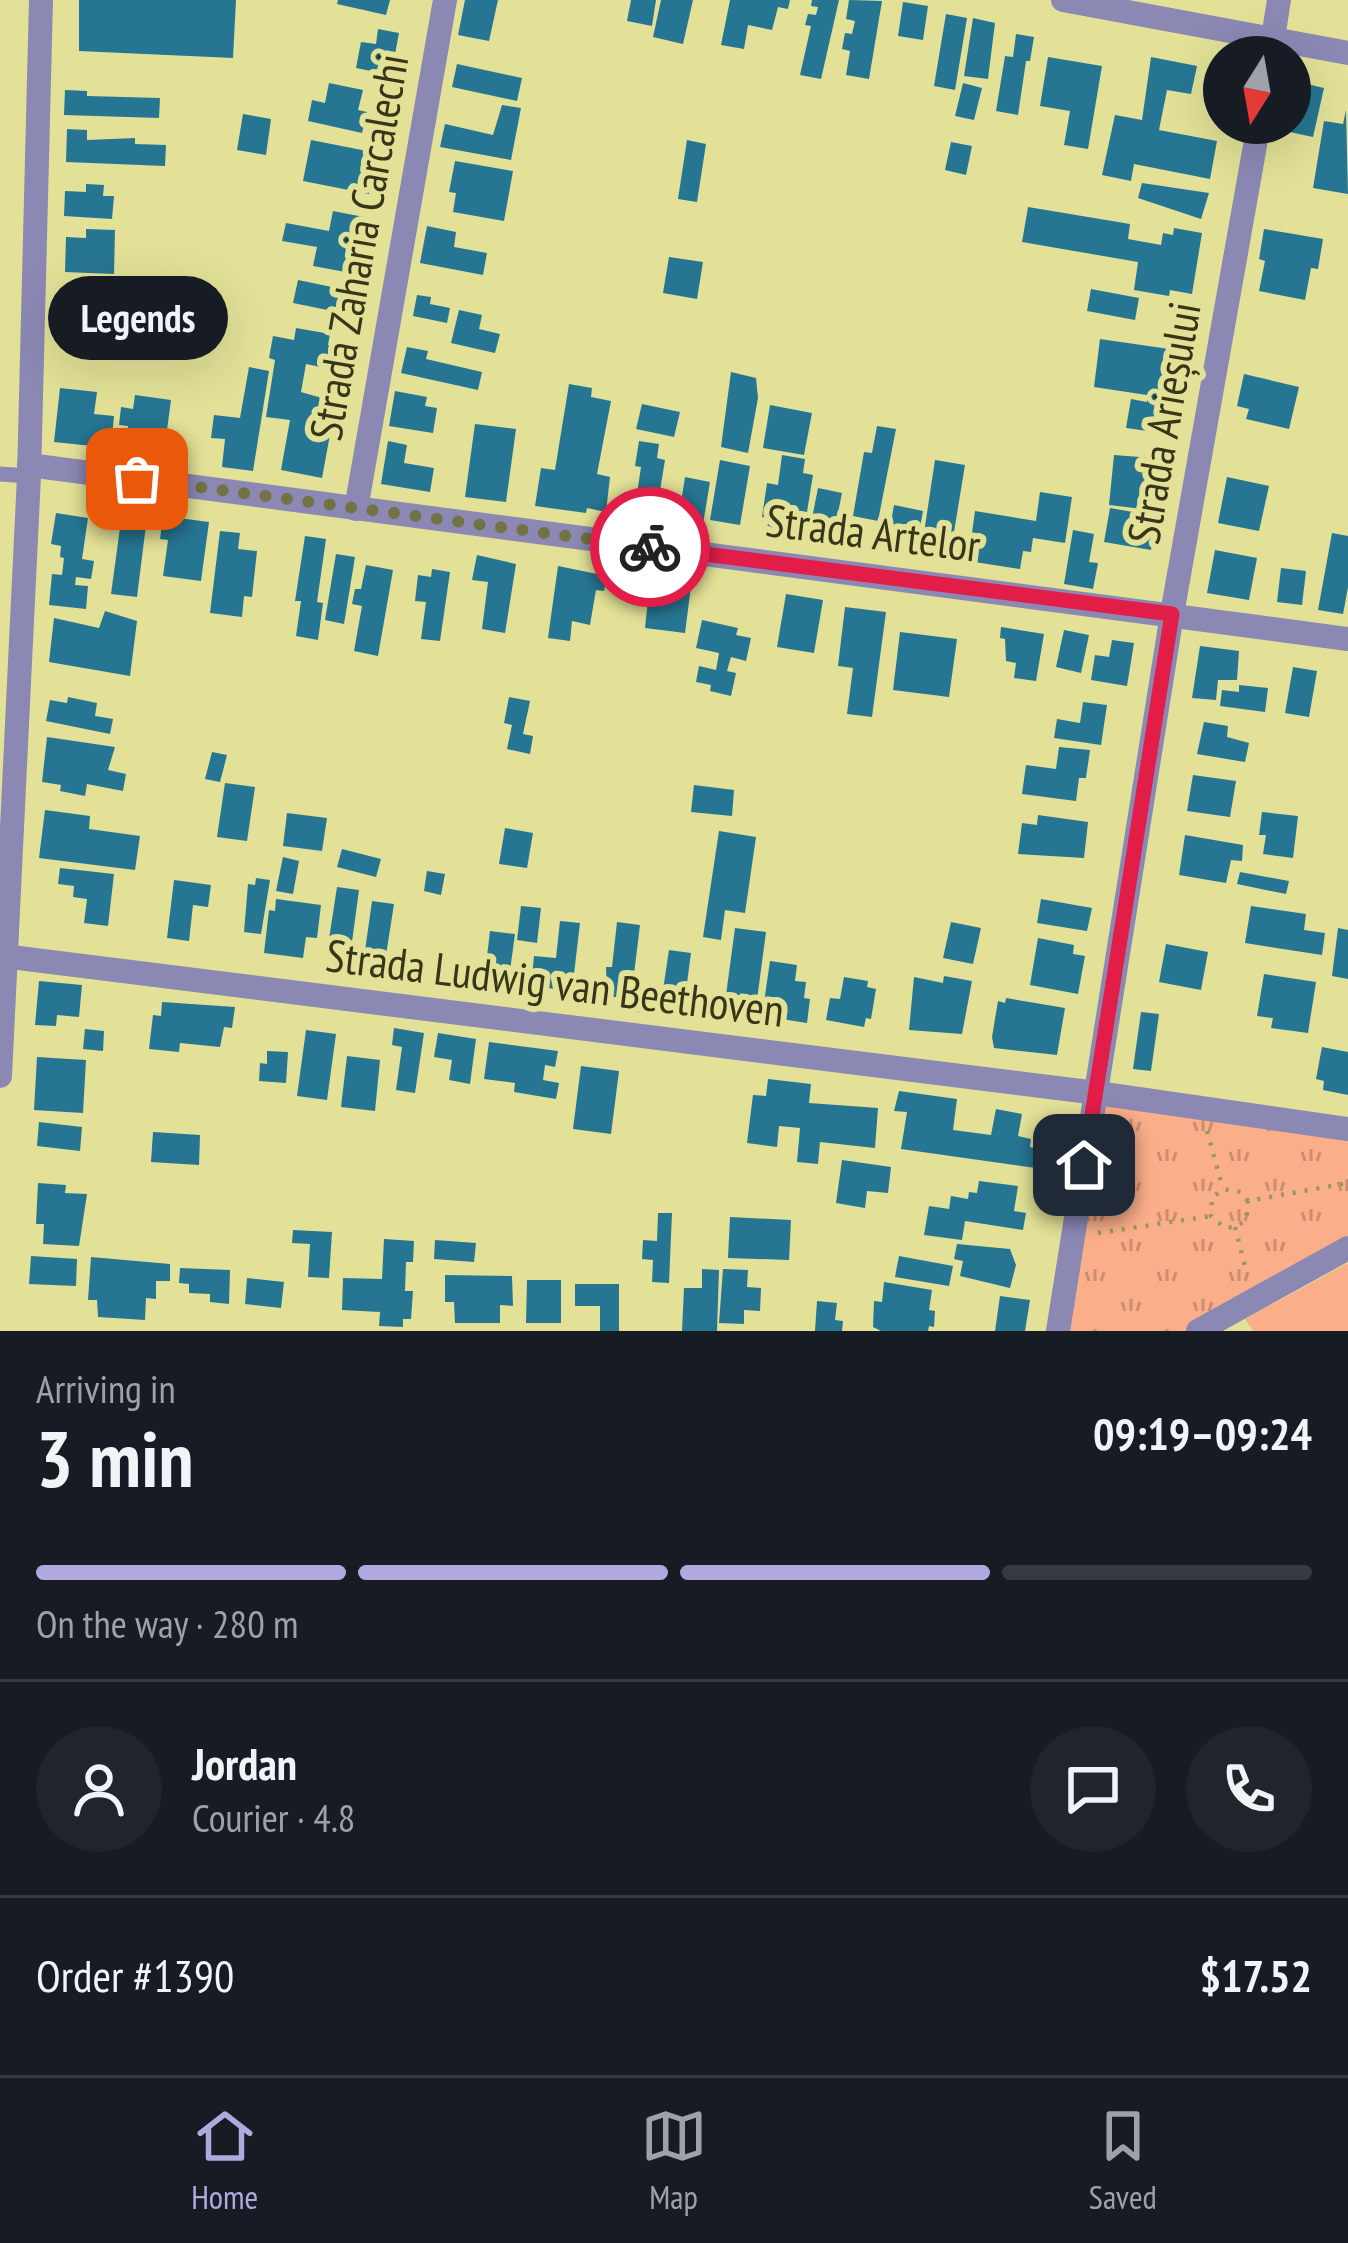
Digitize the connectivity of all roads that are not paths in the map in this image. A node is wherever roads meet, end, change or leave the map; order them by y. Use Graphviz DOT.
graph roads {
  1 [pos="41,0"];
  2 [pos="445,0"];
  3 [pos="1064,0"];
  4 [pos="1279,0"];
  5 [pos="1219,36"];
  6 [pos="1273,36"];
  7 [pos="1311,51"];
  8 [pos="1348,53"];
  9 [pos="1255,144"];
  10 [pos="29,470"];
  11 [pos="0,475"];
  12 [pos="356,509"];
  13 [pos="1172,614"];
  14 [pos="1348,639"];
  15 [pos="9,715"];
  16 [pos="3,956"];
  17 [pos="0,1076"];
  18 [pos="1097,1093"];
  19 [pos="1348,1129"];
  20 [pos="1348,1248"];
  21 [pos="1058,1331"];
  22 [pos="1198,1331"];
  1 -- 10 [label="street"];
  2 -- 12 [label="street, Strada Zaharia Carcalechi"];
  3 -- 5 [label="street"];
  4 -- 6 [label="street"];
  7 -- 8 [label="street"];
  9 -- 13 [label="street, Strada Arieșului"];
  10 -- 11 [label="lane"];
  10 -- 12 [label="street, Strada Artelor"];
  10 -- 15 [label="street"];
  12 -- 13 [label="street, Strada Artelor"];
  13 -- 14 [label="street, Strada Artelor"];
  13 -- 18 [label="street, Strada Arieșului"];
  15 -- 16 [label="street"];
  16 -- 17 [label="street"];
  16 -- 18 [label="street, Strada Ludwig van Beethoven"];
  18 -- 19 [label="street, Strada Ludwig van Beethoven"];
  18 -- 21 [label="street, Strada Arieșului"];
  20 -- 22 [label="street"];
}
